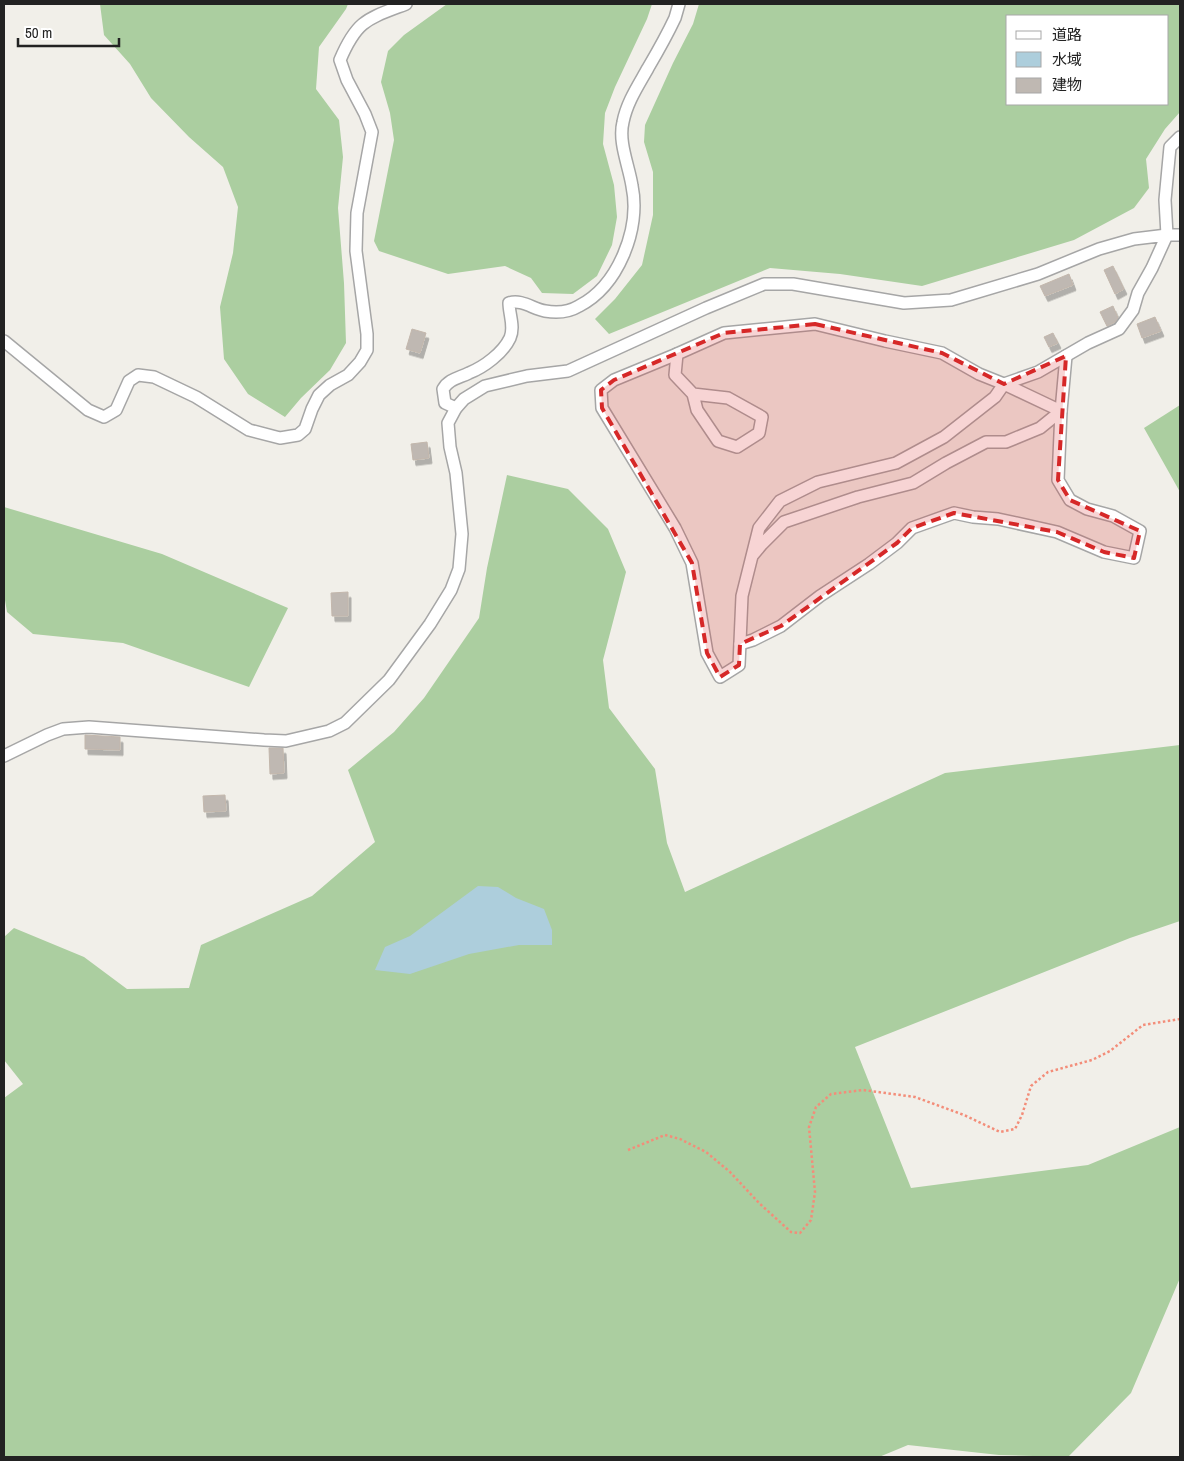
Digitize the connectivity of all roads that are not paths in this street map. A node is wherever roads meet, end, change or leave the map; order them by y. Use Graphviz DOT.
graph roads {
  1 [pos="406,4"];
  2 [pos="679,4"];
  3 [pos="1180,137"];
  4 [pos="1167,235"];
  5 [pos="1180,235"];
  6 [pos="4,341"];
  7 [pos="677,354"];
  8 [pos="1066,356"];
  9 [pos="1004,384"];
  10 [pos="693,394"];
  11 [pos="456,408"];
  12 [pos="1061,411"];
  13 [pos="752,556"];
  14 [pos="740,644"];
  15 [pos="4,756"];
  1 -- 6 [label="street"];
  2 -- 11 [label="street"];
  3 -- 4 [label="street"];
  4 -- 5 [label="street"];
  4 -- 8 [label="street"];
  4 -- 11 [label="street"];
  7 -- 9 [label="street"];
  7 -- 10 [label="street"];
  7 -- 14 [label="street"];
  8 -- 9 [label="street"];
  8 -- 12 [label="street"];
  9 -- 12 [label="street"];
  9 -- 13 [label="street"];
  10 -- 10 [label="street"];
  11 -- 15 [label="street"];
  12 -- 13 [label="street"];
  12 -- 14 [label="street"];
  13 -- 14 [label="street"];
}
